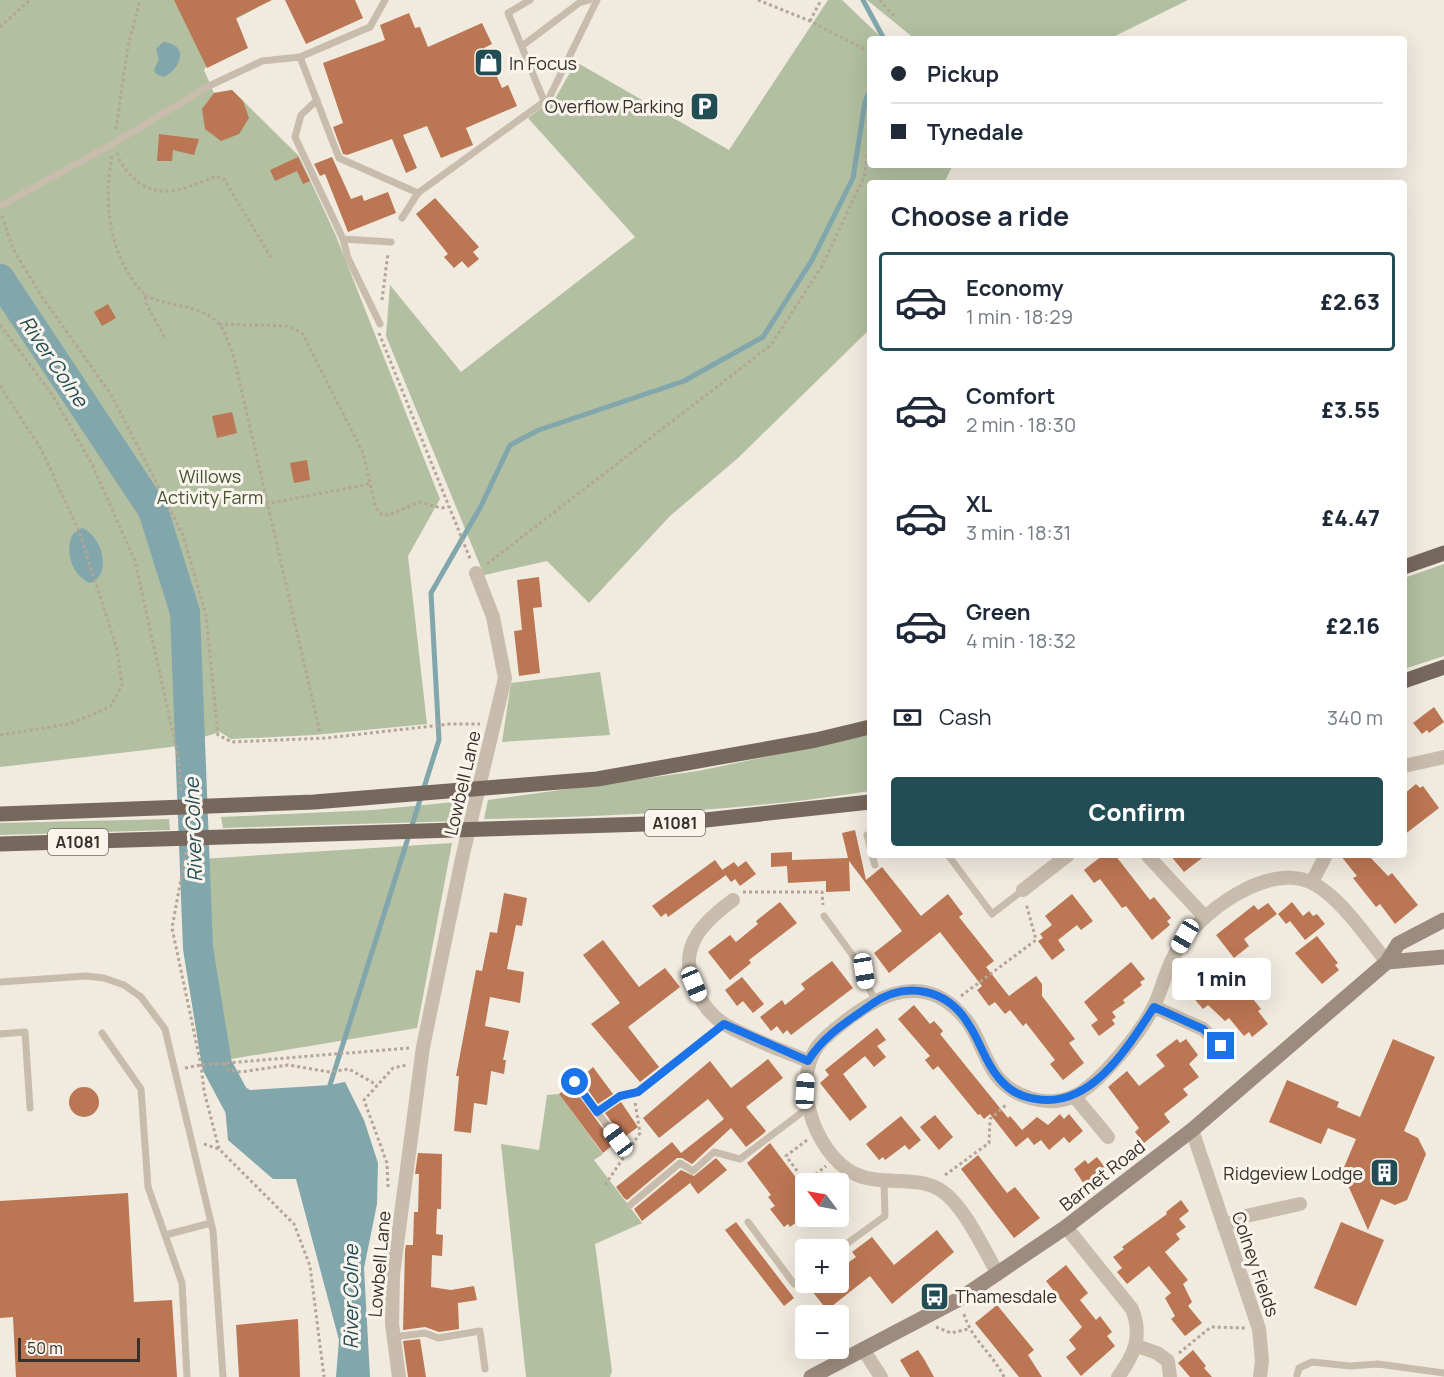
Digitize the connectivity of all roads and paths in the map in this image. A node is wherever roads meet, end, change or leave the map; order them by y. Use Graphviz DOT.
graph roads {
  1 [pos="30,0"];
  2 [pos="140,0"];
  3 [pos="385,0"];
  4 [pos="530,0"];
  5 [pos="589,0"];
  6 [pos="597,0"];
  7 [pos="758,0"];
  8 [pos="821,0"];
  9 [pos="880,0"];
  10 [pos="578,2"];
  11 [pos="895,17"];
  12 [pos="810,21"];
  13 [pos="0,27"];
  14 [pos="522,46"];
  15 [pos="867,50"];
  16 [pos="300,57"];
  17 [pos="317,100"];
  18 [pos="544,101"];
  19 [pos="114,143"];
  20 [pos="867,156"];
  21 [pos="418,193"];
  22 [pos="0,206"];
  23 [pos="0,212"];
  24 [pos="402,218"];
  25 [pos="343,238"];
  26 [pos="391,242"];
  27 [pos="272,259"];
  28 [pos="145,295"];
  29 [pos="219,324"];
  30 [pos="380,324"];
  31 [pos="0,326"];
  32 [pos="166,340"];
  33 [pos="0,386"];
  34 [pos="369,484"];
  35 [pos="266,504"];
  36 [pos="449,507"];
  37 [pos="1444,553"];
  38 [pos="1407,566"];
  39 [pos="476,573"];
  40 [pos="1444,667"];
  41 [pos="1407,680"];
  42 [pos="494,725"];
  43 [pos="867,728"];
  44 [pos="320,733"];
  45 [pos="0,735"];
  46 [pos="1444,757"];
  47 [pos="1407,765"];
  48 [pos="182,802"];
  49 [pos="867,802"];
  50 [pos="0,814"];
  51 [pos="0,844"];
  52 [pos="187,847"];
  53 [pos="873,858"];
  54 [pos="950,858"];
  55 [pos="1064,858"];
  56 [pos="1150,858"];
  57 [pos="1324,858"];
  58 [pos="875,865"];
  59 [pos="1312,882"];
  60 [pos="1023,890"];
  61 [pos="733,900"];
  62 [pos="824,916"];
  63 [pos="1204,916"];
  64 [pos="1444,920"];
  65 [pos="1444,957"];
  66 [pos="1387,962"];
  67 [pos="0,982"];
  68 [pos="876,1001"];
  69 [pos="951,1003"];
  70 [pos="1154,1007"];
  71 [pos="724,1024"];
  72 [pos="102,1033"];
  73 [pos="0,1034"];
  74 [pos="1221,1046"];
  75 [pos="423,1047"];
  76 [pos="808,1061"];
  77 [pos="223,1063"];
  78 [pos="421,1063"];
  79 [pos="201,1065"];
  80 [pos="175,1071"];
  81 [pos="575,1082"];
  82 [pos="377,1085"];
  83 [pos="1019,1094"];
  84 [pos="1074,1096"];
  85 [pos="809,1107"];
  86 [pos="30,1108"];
  87 [pos="597,1112"];
  88 [pos="1192,1130"];
  89 [pos="819,1131"];
  90 [pos="1108,1137"];
  91 [pos="618,1140"];
  92 [pos="836,1159"];
  93 [pos="799,1173"];
  94 [pos="819,1173"];
  95 [pos="884,1182"];
  96 [pos="932,1185"];
  97 [pos="388,1187"];
  98 [pos="1300,1204"];
  99 [pos="630,1205"];
  100 [pos="748,1222"];
  101 [pos="211,1223"];
  102 [pos="1224,1226"];
  103 [pos="1066,1227"];
  104 [pos="165,1235"];
  105 [pos="849,1242"];
  106 [pos="998,1274"];
  107 [pos="795,1283"];
  108 [pos="963,1308"];
  109 [pos="935,1324"];
  110 [pos="968,1329"];
  111 [pos="1259,1329"];
  112 [pos="393,1337"];
  113 [pos="1137,1346"];
  114 [pos="864,1349"];
  115 [pos="1168,1361"];
  116 [pos="485,1370"];
  117 [pos="1444,1373"];
  118 [pos="1297,1375"];
  119 [pos="187,1377"];
  120 [pos="223,1377"];
  121 [pos="324,1377"];
  122 [pos="399,1377"];
  123 [pos="811,1377"];
  124 [pos="880,1377"];
  125 [pos="1004,1377"];
  126 [pos="1118,1377"];
  127 [pos="1170,1377"];
  128 [pos="1260,1377"];
  1 -- 13 [label="path"];
  2 -- 19 [label="path"];
  3 -- 16 [label="lane"];
  4 -- 14 [label="lane"];
  5 -- 10 [label="lane"];
  6 -- 18 [label="lane"];
  7 -- 12 [label="path"];
  8 -- 12 [label="path"];
  9 -- 11 [label="path"];
  10 -- 14 [label="lane"];
  12 -- 15 [label="path"];
  14 -- 18 [label="lane"];
  16 -- 17 [label="lane"];
  16 -- 19 [label="lane"];
  17 -- 21 [label="lane"];
  17 -- 25 [label="lane"];
  18 -- 21 [label="lane"];
  19 -- 22 [label="lane"];
  19 -- 27 [label="path"];
  19 -- 28 [label="path"];
  20 -- 39 [label="path"];
  21 -- 24 [label="lane"];
  23 -- 42 [label="path"];
  25 -- 26 [label="lane"];
  25 -- 30 [label="lane"];
  26 -- 30 [label="path"];
  28 -- 29 [label="path"];
  28 -- 32 [label="path"];
  29 -- 34 [label="path"];
  29 -- 35 [label="path"];
  30 -- 36 [label="path"];
  31 -- 48 [label="path"];
  33 -- 45 [label="path"];
  34 -- 35 [label="path"];
  34 -- 36 [label="path"];
  35 -- 44 [label="path"];
  36 -- 39 [label="path"];
  37 -- 38 [label="main road"];
  39 -- 42 [label="street, Lowbell Lane"];
  40 -- 41 [label="main road"];
  42 -- 75 [label="street, Lowbell Lane"];
  43 -- 50 [label="main road, A1081"];
  46 -- 47 [label="street"];
  49 -- 51 [label="main road, A1081"];
  52 -- 79 [label="path"];
  53 -- 58 [label="lane"];
  54 -- 60 [label="lane"];
  55 -- 60 [label="street"];
  56 -- 63 [label="street"];
  57 -- 59 [label="street"];
  59 -- 63 [label="street"];
  59 -- 66 [label="street"];
  60 -- 69 [label="path"];
  61 -- 62 [label="path"];
  61 -- 71 [label="street"];
  62 -- 68 [label="lane"];
  63 -- 70 [label="street"];
  64 -- 66 [label="street, Barnet Road"];
  65 -- 66 [label="street"];
  66 -- 88 [label="street, Barnet Road"];
  67 -- 80 [label="lane"];
  68 -- 69 [label="street"];
  68 -- 76 [label="street"];
  69 -- 83 [label="street"];
  70 -- 74 [label="street"];
  70 -- 84 [label="street"];
  71 -- 76 [label="street"];
  71 -- 87 [label="lane"];
  72 -- 104 [label="lane"];
  73 -- 86 [label="lane"];
  75 -- 77 [label="path"];
  75 -- 78 [label="street, Lowbell Lane"];
  76 -- 85 [label="street"];
  77 -- 79 [label="path"];
  77 -- 82 [label="path"];
  78 -- 82 [label="path"];
  78 -- 112 [label="street, Lowbell Lane"];
  79 -- 80 [label="path"];
  79 -- 121 [label="path"];
  80 -- 101 [label="lane"];
  81 -- 87 [label="lane"];
  82 -- 97 [label="path"];
  83 -- 84 [label="street"];
  83 -- 96 [label="path"];
  84 -- 90 [label="street"];
  85 -- 89 [label="street"];
  85 -- 99 [label="lane"];
  87 -- 91 [label="lane"];
  88 -- 102 [label="street, Colney Fields"];
  88 -- 103 [label="street, Barnet Road"];
  89 -- 92 [label="street"];
  89 -- 93 [label="path"];
  92 -- 94 [label="path"];
  92 -- 95 [label="street"];
  95 -- 96 [label="street"];
  95 -- 105 [label="lane"];
  96 -- 106 [label="street"];
  98 -- 102 [label="street"];
  100 -- 107 [label="lane"];
  101 -- 104 [label="lane"];
  101 -- 120 [label="lane"];
  102 -- 111 [label="street, Colney Fields"];
  103 -- 106 [label="street, Barnet Road"];
  103 -- 113 [label="street"];
  104 -- 119 [label="lane"];
  106 -- 114 [label="street, Barnet Road"];
  108 -- 110 [label="path"];
  109 -- 110 [label="path"];
  110 -- 125 [label="path"];
  111 -- 115 [label="path"];
  111 -- 128 [label="street, Colney Fields"];
  112 -- 116 [label="lane"];
  112 -- 122 [label="street, Lowbell Lane"];
  113 -- 115 [label="street"];
  113 -- 126 [label="street"];
  114 -- 123 [label="street, Barnet Road"];
  114 -- 124 [label="street"];
  115 -- 127 [label="street"];
  117 -- 118 [label="lane"];
}
